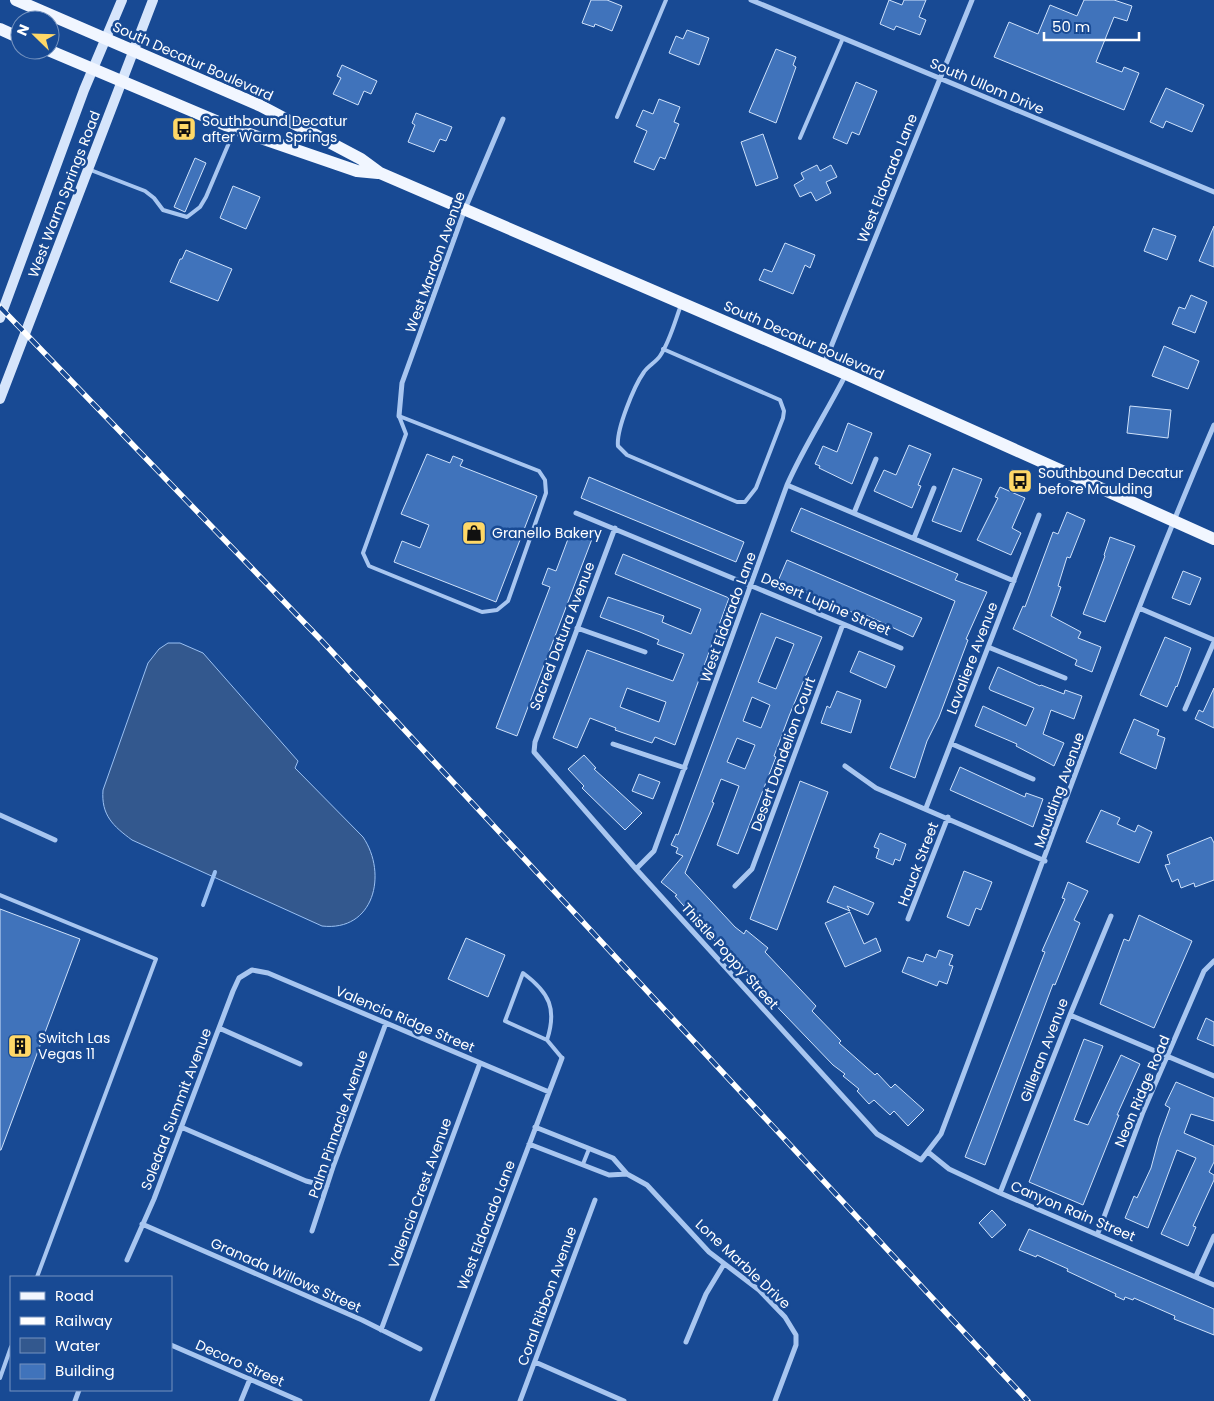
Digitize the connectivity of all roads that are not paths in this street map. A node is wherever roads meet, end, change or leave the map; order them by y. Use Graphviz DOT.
graph roads {
  1 [pos="16,0"];
  2 [pos="122,0"];
  3 [pos="154,0"];
  4 [pos="666,0"];
  5 [pos="751,0"];
  6 [pos="972,0"];
  7 [pos="105,38"];
  8 [pos="843,38"];
  9 [pos="134,50"];
  10 [pos="60,55"];
  11 [pos="92,69"];
  12 [pos="939,78"];
  13 [pos="122,82"];
  14 [pos="617,118"];
  15 [pos="503,119"];
  16 [pos="235,129"];
  17 [pos="800,138"];
  18 [pos="88,169"];
  19 [pos="380,174"];
  20 [pos="1214,192"];
  21 [pos="466,209"];
  22 [pos="682,303"];
  23 [pos="0,318"];
  24 [pos="663,349"];
  25 [pos="824,364"];
  26 [pos="846,374"];
  27 [pos="0,399"];
  28 [pos="399,416"];
  29 [pos="1214,425"];
  30 [pos="876,459"];
  31 [pos="787,485"];
  32 [pos="934,488"];
  33 [pos="576,513"];
  34 [pos="854,513"];
  35 [pos="1039,515"];
  36 [pos="1173,521"];
  37 [pos="615,528"];
  38 [pos="914,538"];
  39 [pos="1214,539"];
  40 [pos="1014,581"];
  41 [pos="752,585"];
  42 [pos="1140,608"];
  43 [pos="843,624"];
  44 [pos="577,628"];
  45 [pos="1214,641"];
  46 [pos="988,647"];
  47 [pos="901,648"];
  48 [pos="645,652"];
  49 [pos="1065,678"];
  50 [pos="1185,709"];
  51 [pos="613,744"];
  52 [pos="952,744"];
  53 [pos="534,752"];
  54 [pos="845,766"];
  55 [pos="684,768"];
  56 [pos="1033,779"];
  57 [pos="926,808"];
  58 [pos="0,815"];
  59 [pos="948,817"];
  60 [pos="55,840"];
  61 [pos="1045,861"];
  62 [pos="636,869"];
  63 [pos="736,886"];
  64 [pos="0,895"];
  65 [pos="1111,916"];
  66 [pos="908,919"];
  67 [pos="1214,961"];
  68 [pos="252,970"];
  69 [pos="1070,1015"];
  70 [pos="386,1023"];
  71 [pos="219,1028"];
  72 [pos="547,1040"];
  73 [pos="1168,1057"];
  74 [pos="562,1058"];
  75 [pos="480,1063"];
  76 [pos="300,1064"];
  77 [pos="1214,1076"];
  78 [pos="548,1092"];
  79 [pos="181,1127"];
  80 [pos="535,1127"];
  81 [pos="529,1144"];
  82 [pos="589,1149"];
  83 [pos="928,1152"];
  84 [pos="922,1160"];
  85 [pos="583,1164"];
  86 [pos="627,1174"];
  87 [pos="327,1186"];
  88 [pos="1000,1193"];
  89 [pos="595,1200"];
  90 [pos="142,1224"];
  91 [pos="312,1231"];
  92 [pos="1098,1233"];
  93 [pos="1214,1236"];
  94 [pos="127,1260"];
  95 [pos="724,1264"];
  96 [pos="37,1276"];
  97 [pos="1196,1276"];
  98 [pos="1214,1284"];
  99 [pos="381,1330"];
  100 [pos="686,1342"];
  101 [pos="172,1345"];
  102 [pos="420,1349"];
  103 [pos="10,1351"];
  104 [pos="535,1362"];
  105 [pos="0,1378"];
  106 [pos="250,1379"];
  107 [pos="241,1401"];
  108 [pos="300,1401"];
  109 [pos="432,1401"];
  110 [pos="520,1401"];
  111 [pos="624,1401"];
  112 [pos="775,1401"];
  1 -- 7 [label="main road, South Decatur Boulevard"];
  2 -- 7 [label="main road, West Warm Springs Road"];
  3 -- 9 [label="main road, West Warm Springs Road"];
  4 -- 14 [label="lane"];
  5 -- 8 [label="street, South Ullom Drive"];
  6 -- 12 [label="street, West Eldorado Lane"];
  7 -- 9 [label="main road, South Decatur Boulevard"];
  7 -- 11 [label="main road, West Warm Springs Road"];
  8 -- 12 [label="street, South Ullom Drive"];
  8 -- 17 [label="lane"];
  9 -- 13 [label="main road, West Warm Springs Road"];
  9 -- 19 [label="main road, South Decatur Boulevard"];
  10 -- 11 [label="main road, South Decatur Boulevard"];
  11 -- 13 [label="main road, South Decatur Boulevard"];
  11 -- 23 [label="main road, West Warm Springs Road"];
  12 -- 20 [label="street, South Ullom Drive"];
  12 -- 25 [label="street, West Eldorado Lane"];
  13 -- 16 [label="main road, South Decatur Boulevard"];
  13 -- 18 [label="main road, West Warm Springs Road"];
  15 -- 21 [label="street, West Mardon Avenue"];
  16 -- 18 [label="lane"];
  16 -- 19 [label="main road, South Decatur Boulevard"];
  18 -- 27 [label="main road, West Warm Springs Road"];
  19 -- 21 [label="main road, South Decatur Boulevard"];
  21 -- 22 [label="main road, South Decatur Boulevard"];
  21 -- 28 [label="street, West Mardon Avenue"];
  22 -- 24 [label="lane"];
  22 -- 25 [label="main road, South Decatur Boulevard"];
  24 -- 24 [label="lane"];
  25 -- 26 [label="main road, South Decatur Boulevard"];
  26 -- 31 [label="street, West Eldorado Lane"];
  26 -- 36 [label="main road, South Decatur Boulevard"];
  28 -- 28 [label="lane"];
  29 -- 36 [label="street, Maulding Avenue"];
  30 -- 34 [label="street"];
  31 -- 34 [label="street"];
  31 -- 41 [label="street, West Eldorado Lane"];
  32 -- 38 [label="street"];
  33 -- 37 [label="street, Desert Lupine Street"];
  34 -- 38 [label="street"];
  35 -- 40 [label="street, Lavaliere Avenue"];
  36 -- 39 [label="main road, South Decatur Boulevard"];
  36 -- 42 [label="street, Maulding Avenue"];
  37 -- 41 [label="street, Desert Lupine Street"];
  37 -- 44 [label="street, Sacred Datura Avenue"];
  38 -- 40 [label="street"];
  40 -- 46 [label="street, Lavaliere Avenue"];
  41 -- 43 [label="street, Desert Lupine Street"];
  41 -- 55 [label="street, West Eldorado Lane"];
  42 -- 45 [label="street"];
  42 -- 61 [label="street, Maulding Avenue"];
  43 -- 47 [label="street, Desert Lupine Street"];
  43 -- 63 [label="street, Desert Dandelion Court"];
  44 -- 48 [label="street"];
  44 -- 53 [label="street, Sacred Datura Avenue"];
  45 -- 50 [label="street"];
  46 -- 49 [label="street"];
  46 -- 52 [label="street, Lavaliere Avenue"];
  51 -- 55 [label="street"];
  52 -- 56 [label="street"];
  52 -- 57 [label="street, Lavaliere Avenue"];
  53 -- 62 [label="street, Thistle Poppy Street"];
  54 -- 57 [label="street, Hauck Street"];
  55 -- 62 [label="street, West Eldorado Lane"];
  57 -- 59 [label="street, Hauck Street"];
  58 -- 60 [label="street"];
  59 -- 61 [label="street, Hauck Street"];
  59 -- 66 [label="street, Hauck Street"];
  61 -- 83 [label="street, Maulding Avenue"];
  62 -- 84 [label="street, Thistle Poppy Street"];
  64 -- 96 [label="lane"];
  65 -- 69 [label="street, Gilleran Avenue"];
  67 -- 73 [label="street, Neon Ridge Road"];
  68 -- 70 [label="street, Valencia Ridge Street"];
  68 -- 71 [label="street, Soledad Summit Avenue"];
  69 -- 73 [label="street"];
  69 -- 88 [label="street, Gilleran Avenue"];
  70 -- 75 [label="street, Valencia Ridge Street"];
  70 -- 87 [label="street, Palm Pinnacle Avenue"];
  71 -- 76 [label="street"];
  71 -- 79 [label="street, Soledad Summit Avenue"];
  72 -- 72 [label="lane"];
  72 -- 74 [label="lane"];
  73 -- 77 [label="street"];
  73 -- 92 [label="street, Neon Ridge Road"];
  74 -- 78 [label="street, West Eldorado Lane"];
  75 -- 78 [label="street, Valencia Ridge Street"];
  75 -- 99 [label="street, Valencia Crest Avenue"];
  78 -- 80 [label="street, West Eldorado Lane"];
  79 -- 87 [label="street"];
  79 -- 90 [label="street, Soledad Summit Avenue"];
  80 -- 81 [label="street, West Eldorado Lane"];
  80 -- 82 [label="street, Lone Marble Drive"];
  81 -- 85 [label="street, Lone Marble Drive"];
  81 -- 109 [label="street, West Eldorado Lane"];
  82 -- 85 [label="lane"];
  82 -- 86 [label="street, Lone Marble Drive"];
  83 -- 84 [label="street, Maulding Avenue"];
  83 -- 88 [label="street, Canyon Rain Street"];
  85 -- 86 [label="street, Lone Marble Drive"];
  86 -- 95 [label="street, Lone Marble Drive"];
  87 -- 91 [label="street, Palm Pinnacle Avenue"];
  88 -- 92 [label="street, Canyon Rain Street"];
  89 -- 104 [label="street, Coral Ribbon Avenue"];
  90 -- 94 [label="street, Soledad Summit Avenue"];
  90 -- 99 [label="street, Granada Willows Street"];
  92 -- 97 [label="street, Canyon Rain Street"];
  93 -- 97 [label="street"];
  95 -- 100 [label="street"];
  95 -- 112 [label="street, Lone Marble Drive"];
  97 -- 98 [label="street, Canyon Rain Street"];
  99 -- 102 [label="street, Granada Willows Street"];
  101 -- 106 [label="street, Decoro Street"];
  103 -- 105 [label="lane"];
  104 -- 110 [label="street, Coral Ribbon Avenue"];
  104 -- 111 [label="street"];
  106 -- 107 [label="street"];
  106 -- 108 [label="street, Decoro Street"];
}
